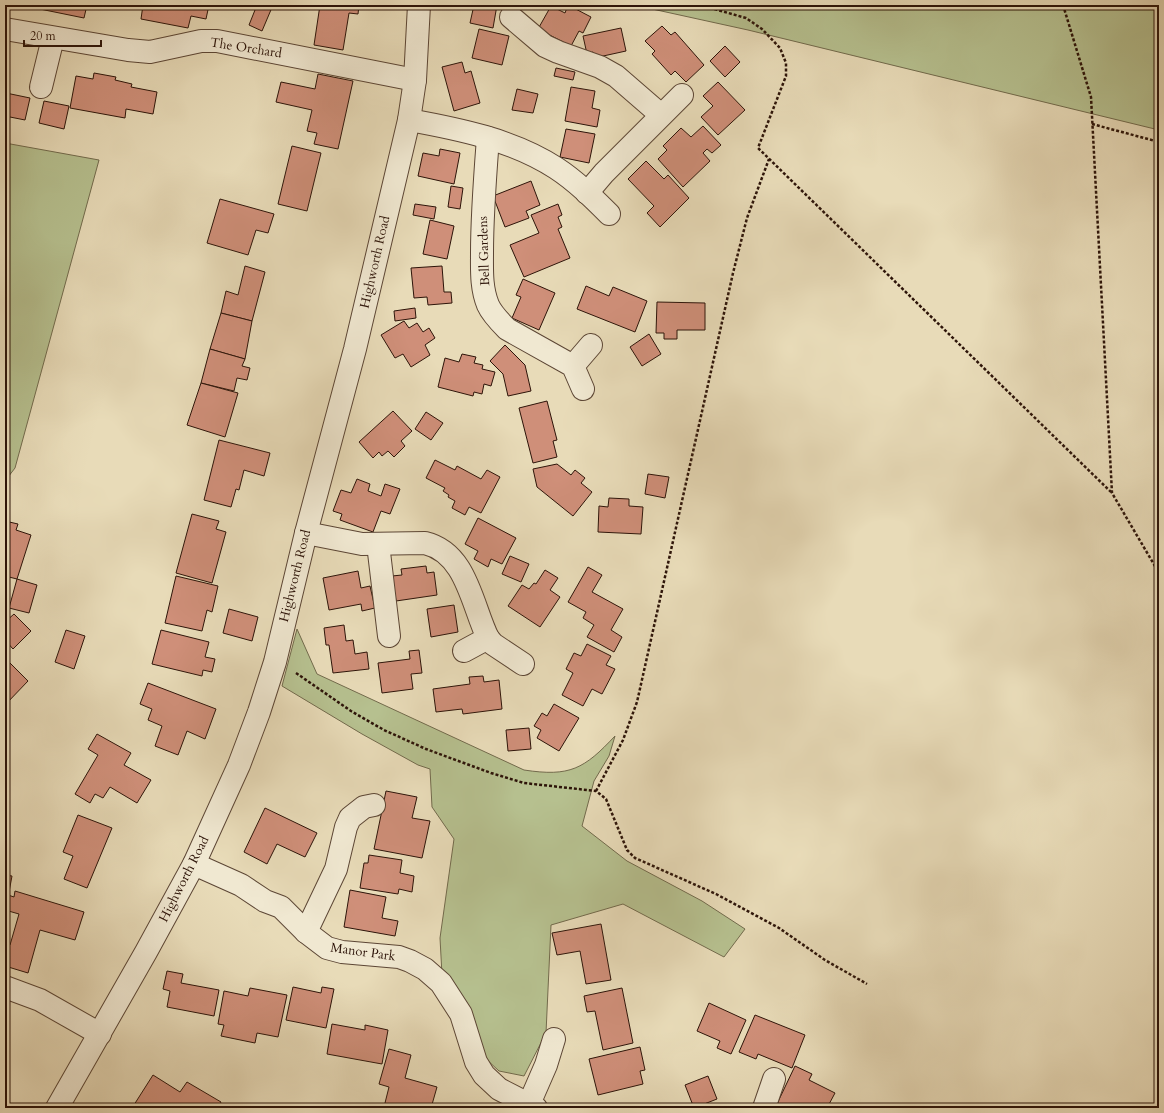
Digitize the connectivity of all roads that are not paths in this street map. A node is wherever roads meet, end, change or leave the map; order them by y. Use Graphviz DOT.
graph roads {
  1 [pos="419,5"];
  2 [pos="511,18"];
  3 [pos="5,29"];
  4 [pos="53,38"];
  5 [pos="415,80"];
  6 [pos="41,87"];
  7 [pos="682,95"];
  8 [pos="662,115"];
  9 [pos="409,120"];
  10 [pos="488,138"];
  11 [pos="587,193"];
  12 [pos="609,214"];
  13 [pos="591,345"];
  14 [pos="573,366"];
  15 [pos="583,389"];
  16 [pos="306,533"];
  17 [pos="378,544"];
  18 [pos="389,636"];
  19 [pos="488,638"];
  20 [pos="464,651"];
  21 [pos="523,664"];
  22 [pos="374,805"];
  23 [pos="194,864"];
  24 [pos="306,932"];
  25 [pos="5,987"];
  26 [pos="100,1034"];
  27 [pos="554,1040"];
  28 [pos="774,1079"];
  29 [pos="532,1106"];
  30 [pos="57,1108"];
  31 [pos="764,1108"];
  1 -- 5 [label="street, Highworth Road"];
  2 -- 8 [label="street"];
  3 -- 4 [label="street, The Orchard"];
  4 -- 5 [label="street, The Orchard"];
  4 -- 6 [label="street"];
  5 -- 9 [label="street, Highworth Road"];
  7 -- 8 [label="street"];
  8 -- 11 [label="street"];
  9 -- 10 [label="street"];
  9 -- 16 [label="street, Highworth Road"];
  10 -- 11 [label="street"];
  10 -- 14 [label="street, Bell Gardens"];
  11 -- 12 [label="street"];
  13 -- 14 [label="street"];
  14 -- 15 [label="street"];
  16 -- 17 [label="street"];
  16 -- 23 [label="street, Highworth Road"];
  17 -- 18 [label="street"];
  17 -- 19 [label="street"];
  19 -- 20 [label="street"];
  19 -- 21 [label="street"];
  22 -- 24 [label="street"];
  23 -- 24 [label="street, Manor Park"];
  23 -- 26 [label="street, Highworth Road"];
  24 -- 29 [label="street, Manor Park"];
  25 -- 26 [label="street"];
  26 -- 30 [label="street, Highworth Road"];
  27 -- 29 [label="street, Manor Park"];
  28 -- 31 [label="street"];
}
